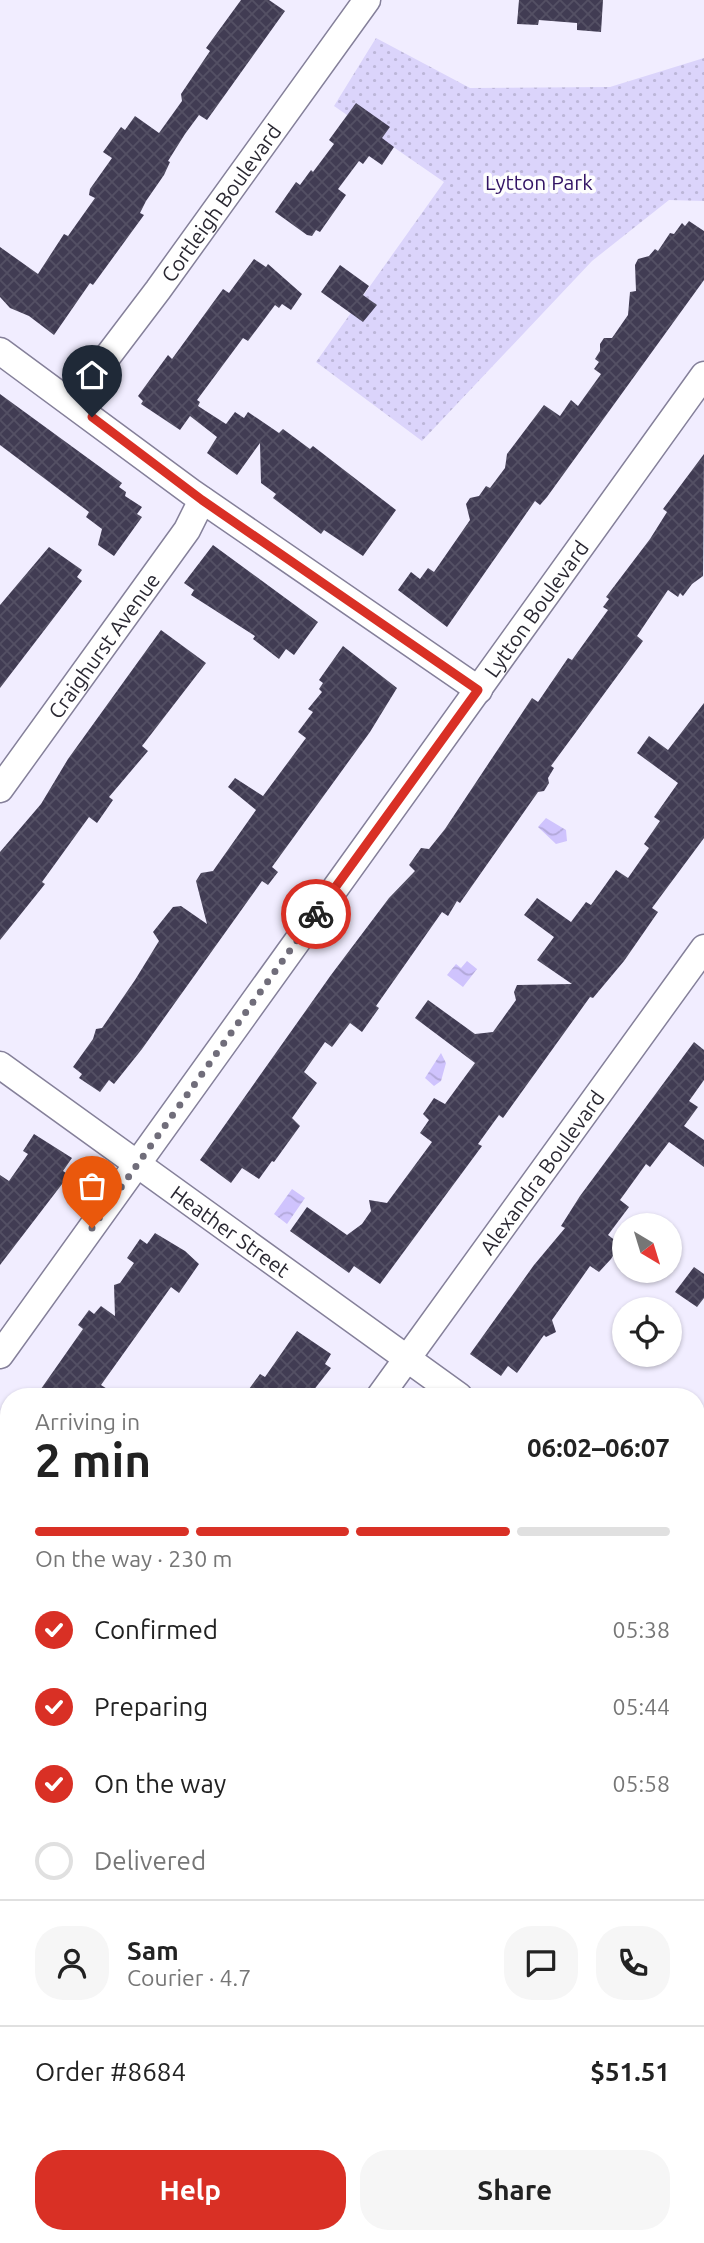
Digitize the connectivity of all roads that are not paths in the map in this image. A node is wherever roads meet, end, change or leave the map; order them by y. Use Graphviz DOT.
graph roads {
  1 [pos="367,0"];
  2 [pos="0,351"];
  3 [pos="704,375"];
  4 [pos="73,402"];
  5 [pos="202,500"];
  6 [pos="478,690"];
  7 [pos="0,789"];
  8 [pos="704,948"];
  9 [pos="0,1065"];
  10 [pos="137,1164"];
  11 [pos="0,1355"];
  12 [pos="407,1359"];
  13 [pos="386,1388"];
  14 [pos="448,1388"];
  1 -- 4 [label="street, Cortleigh Boulevard"];
  2 -- 4 [label="street"];
  3 -- 6 [label="street, Lytton Boulevard"];
  4 -- 5 [label="street"];
  5 -- 6 [label="street"];
  5 -- 7 [label="street, Craighurst Avenue"];
  6 -- 10 [label="street, Lytton Boulevard"];
  8 -- 12 [label="street, Alexandra Boulevard"];
  9 -- 10 [label="street, Heather Street"];
  10 -- 11 [label="street, Lytton Boulevard"];
  10 -- 12 [label="street, Heather Street"];
  12 -- 13 [label="street, Alexandra Boulevard"];
  12 -- 14 [label="street, Heather Street"];
}
